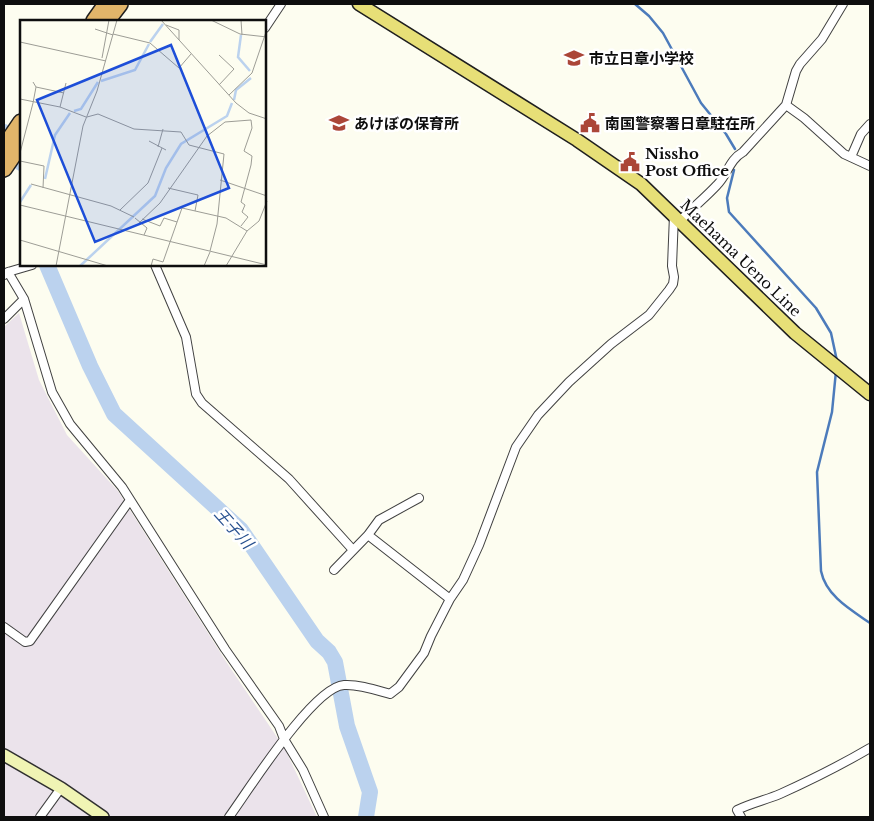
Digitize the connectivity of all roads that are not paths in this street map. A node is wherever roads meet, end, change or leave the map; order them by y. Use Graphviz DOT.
graph roads {
  1 [pos="106,4"];
  2 [pos="120,4"];
  3 [pos="281,4"];
  4 [pos="360,4"];
  5 [pos="842,4"];
  6 [pos="95,20"];
  7 [pos="108,20"];
  8 [pos="266,26"];
  9 [pos="786,105"];
  10 [pos="20,123"];
  11 [pos="870,124"];
  12 [pos="20,145"];
  13 [pos="4,146"];
  14 [pos="851,157"];
  15 [pos="870,166"];
  16 [pos="4,169"];
  17 [pos="677,218"];
  18 [pos="29,266"];
  19 [pos="155,266"];
  20 [pos="6,274"];
  21 [pos="24,299"];
  22 [pos="4,319"];
  23 [pos="870,394"];
  24 [pos="419,498"];
  25 [pos="130,500"];
  26 [pos="368,535"];
  27 [pos="353,550"];
  28 [pos="334,570"];
  29 [pos="450,599"];
  30 [pos="4,627"];
  31 [pos="284,739"];
  32 [pos="870,748"];
  33 [pos="4,755"];
  34 [pos="61,788"];
  35 [pos="40,817"];
  36 [pos="103,817"];
  37 [pos="229,817"];
  38 [pos="324,817"];
  39 [pos="741,817"];
  1 -- 6 [label="highway"];
  2 -- 7 [label="highway"];
  3 -- 8 [label="street"];
  4 -- 17 [label="main road, Maehama Ueno Line"];
  5 -- 9 [label="street"];
  9 -- 14 [label="street"];
  9 -- 17 [label="street"];
  10 -- 13 [label="highway"];
  11 -- 14 [label="street"];
  12 -- 16 [label="highway"];
  14 -- 15 [label="street"];
  17 -- 23 [label="main road, Maehama Ueno Line"];
  17 -- 29 [label="street"];
  18 -- 20 [label="street"];
  19 -- 27 [label="street"];
  20 -- 21 [label="street"];
  21 -- 22 [label="street"];
  21 -- 25 [label="street"];
  24 -- 26 [label="street"];
  25 -- 30 [label="street"];
  25 -- 31 [label="street"];
  26 -- 27 [label="street"];
  26 -- 29 [label="street"];
  27 -- 28 [label="street"];
  29 -- 31 [label="street"];
  31 -- 37 [label="street"];
  31 -- 38 [label="street"];
  32 -- 39 [label="street"];
  33 -- 34 [label="street"];
  34 -- 35 [label="street"];
  34 -- 36 [label="street"];
}
